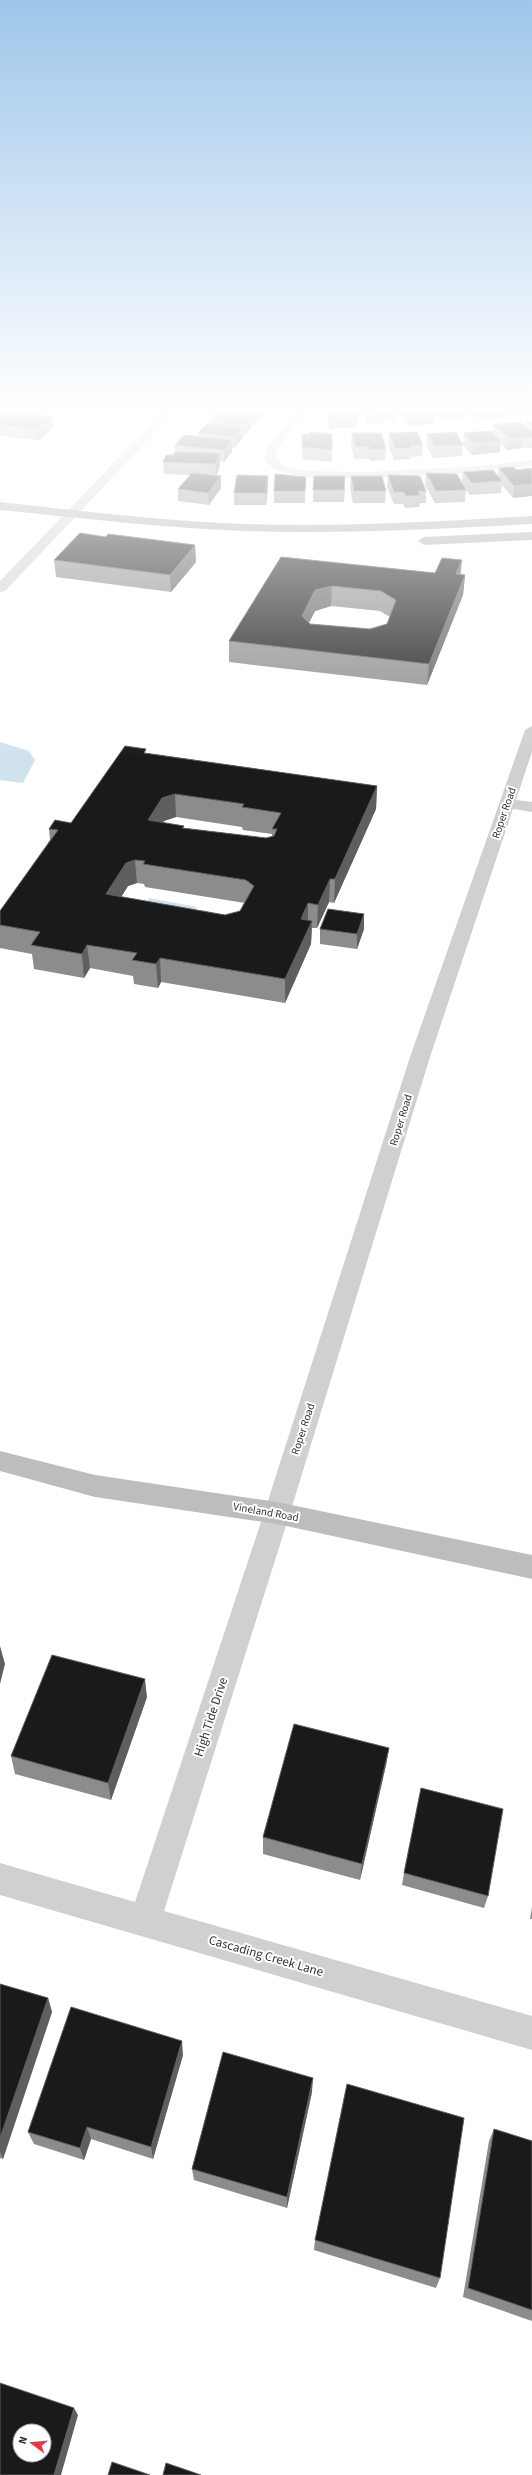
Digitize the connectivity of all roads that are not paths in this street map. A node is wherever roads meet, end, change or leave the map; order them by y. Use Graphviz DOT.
graph roads {
  1 [pos="55,526"];
  2 [pos="262,526"];
  3 [pos="404,526"];
  4 [pos="59,527"];
  5 [pos="75,528"];
  6 [pos="532,536"];
  7 [pos="415,541"];
  8 [pos="1,587"];
  9 [pos="0,602"];
  10 [pos="532,730"];
  11 [pos="508,804"];
  12 [pos="532,807"];
  13 [pos="0,1461"];
  14 [pos="277,1513"];
  15 [pos="532,1566"];
  16 [pos="0,1879"];
  17 [pos="145,1921"];
  18 [pos="532,2033"];
  1 -- 4 [label="main road"];
  2 -- 3 [label="main road"];
  4 -- 5 [label="main road"];
  4 -- 8 [label="street"];
  6 -- 7 [label="main road"];
  8 -- 9 [label="street"];
  10 -- 11 [label="street, Roper Road"];
  11 -- 12 [label="street"];
  11 -- 14 [label="street, Roper Road"];
  13 -- 14 [label="main road, Vineland Road"];
  14 -- 15 [label="main road, Vineland Road"];
  14 -- 17 [label="street, High Tide Drive"];
  16 -- 17 [label="street, Cascading Creek Lane"];
  17 -- 18 [label="street, Cascading Creek Lane"];
}
